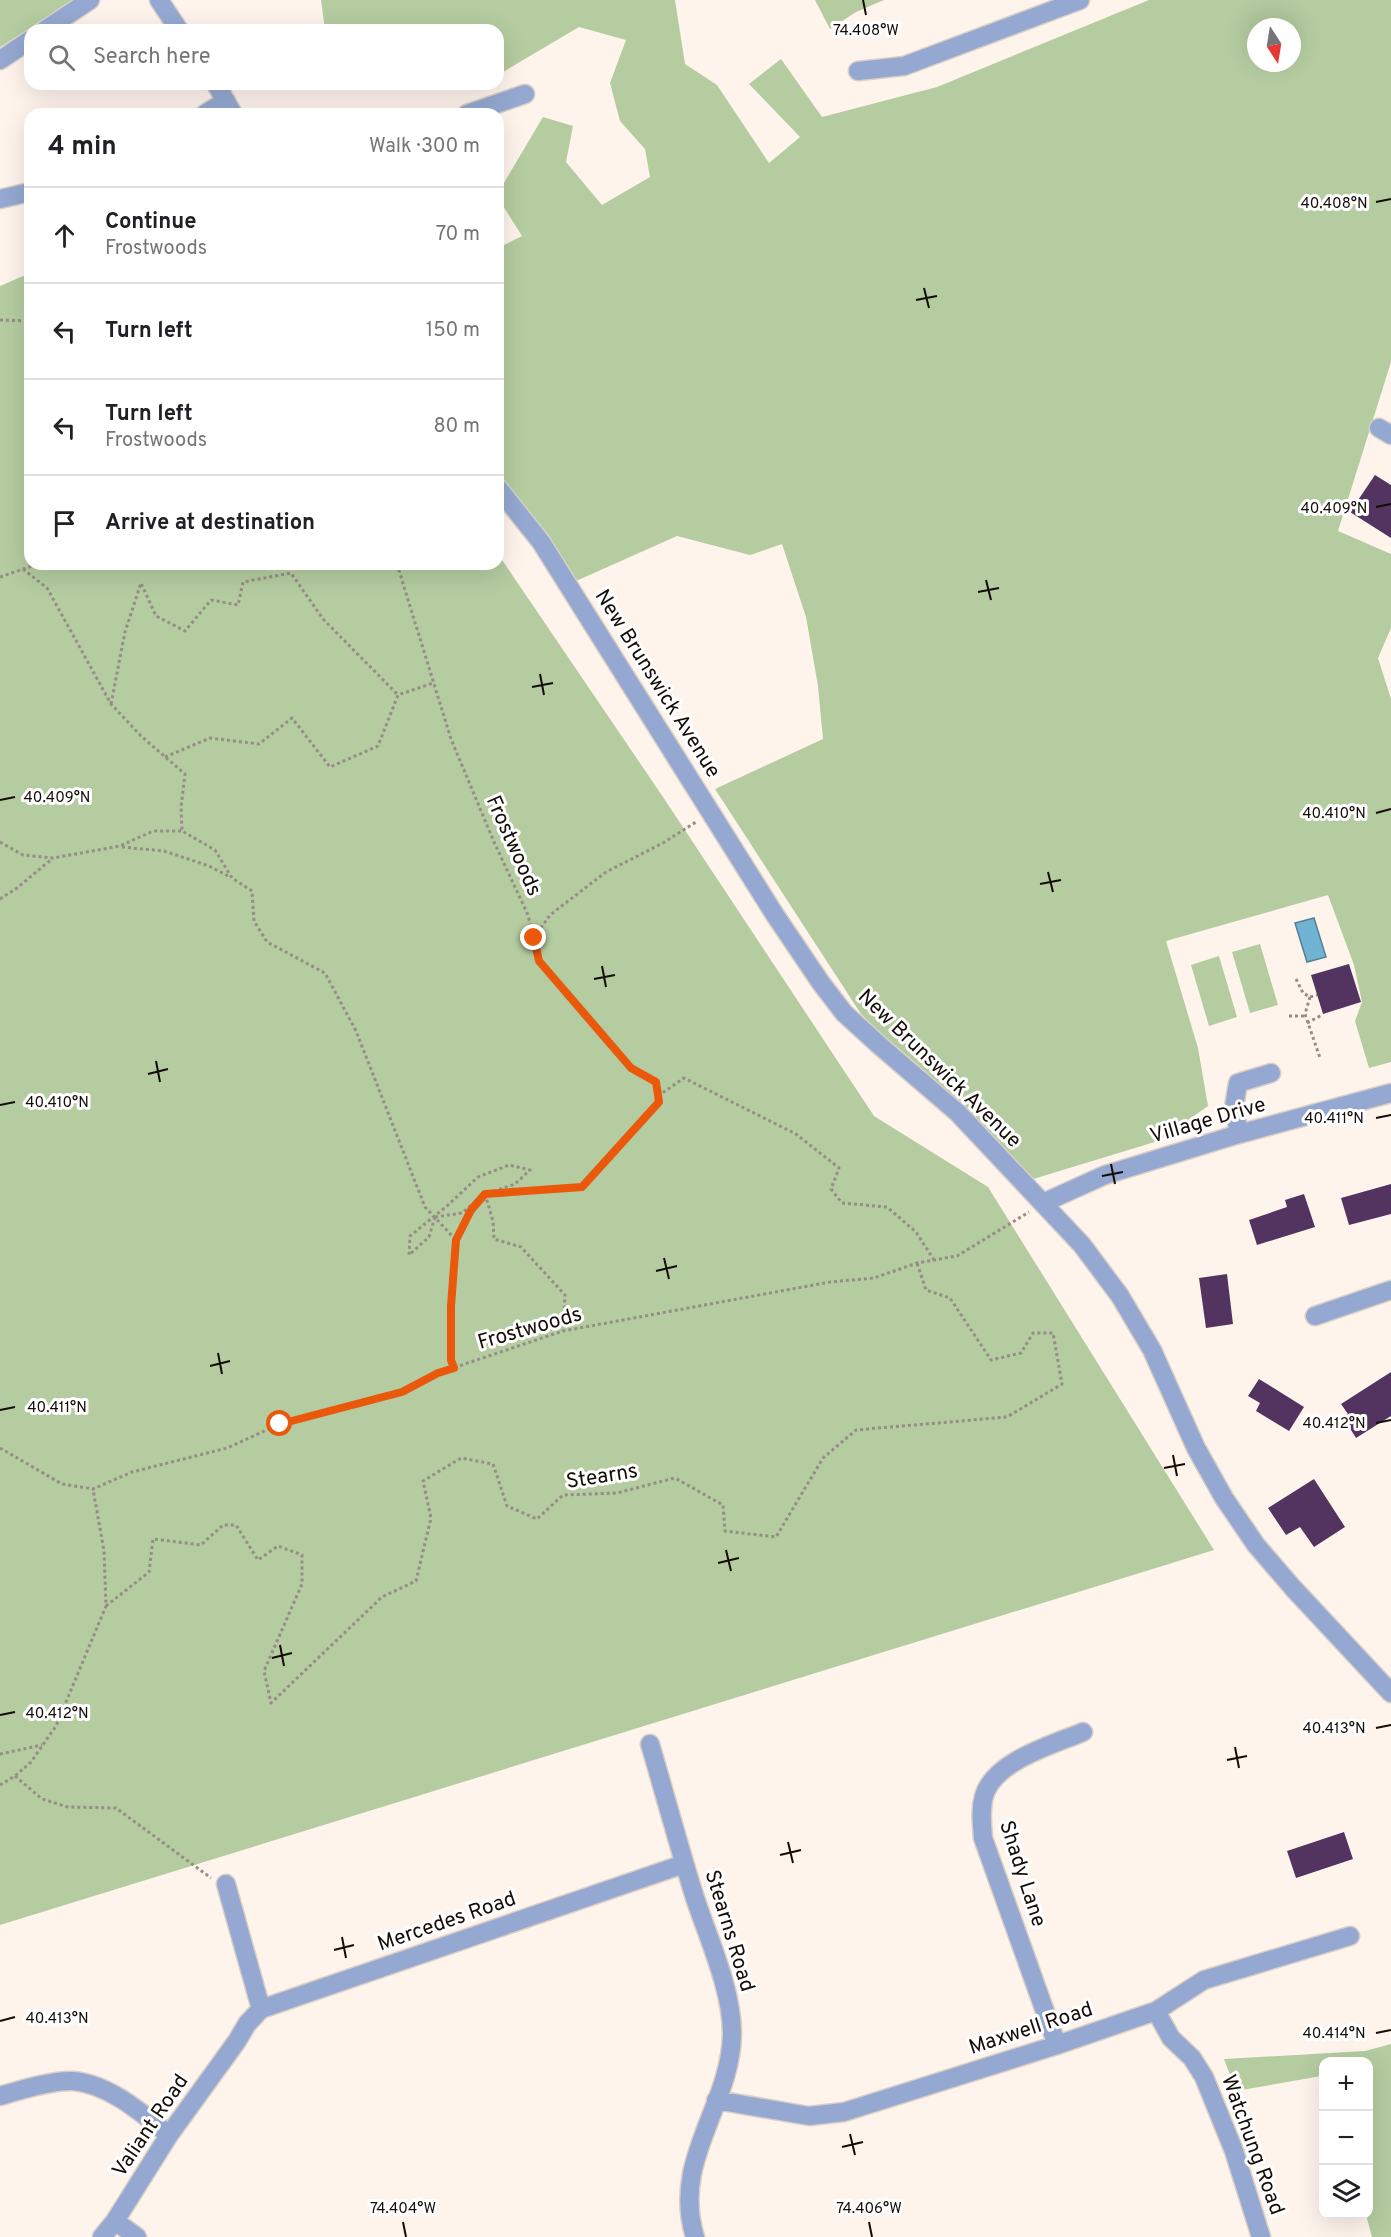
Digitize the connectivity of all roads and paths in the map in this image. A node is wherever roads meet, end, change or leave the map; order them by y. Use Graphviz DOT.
graph roads {
  1 [pos="90,0"];
  2 [pos="159,0"];
  3 [pos="1080,0"];
  4 [pos="54,24"];
  5 [pos="175,24"];
  6 [pos="24,44"];
  7 [pos="0,60"];
  8 [pos="858,71"];
  9 [pos="220,90"];
  10 [pos="525,94"];
  11 [pos="230,107"];
  12 [pos="484,108"];
  13 [pos="24,193"];
  14 [pos="0,199"];
  15 [pos="0,320"];
  16 [pos="24,321"];
  17 [pos="504,496"];
  18 [pos="23,569"];
  19 [pos="24,570"];
  20 [pos="399,570"];
  21 [pos="0,577"];
  22 [pos="433,683"];
  23 [pos="398,695"];
  24 [pos="111,704"];
  25 [pos="165,757"];
  26 [pos="708,808"];
  27 [pos="182,831"];
  28 [pos="0,842"];
  29 [pos="120,846"];
  30 [pos="53,858"];
  31 [pos="232,878"];
  32 [pos="0,898"];
  33 [pos="534,938"];
  34 [pos="1296,979"];
  35 [pos="1317,995"];
  36 [pos="1310,997"];
  37 [pos="1323,1015"];
  38 [pos="1289,1016"];
  39 [pos="1305,1016"];
  40 [pos="1307,1023"];
  41 [pos="1320,1058"];
  42 [pos="1271,1073"];
  43 [pos="1391,1093"];
  44 [pos="658,1096"];
  45 [pos="1239,1134"];
  46 [pos="485,1194"];
  47 [pos="1043,1203"];
  48 [pos="435,1217"];
  49 [pos="456,1240"];
  50 [pos="934,1260"];
  51 [pos="917,1263"];
  52 [pos="1391,1290"];
  53 [pos="1315,1316"];
  54 [pos="563,1331"];
  55 [pos="454,1368"];
  56 [pos="0,1448"];
  57 [pos="93,1489"];
  58 [pos="105,1606"];
  59 [pos="1391,1693"];
  60 [pos="1083,1732"];
  61 [pos="650,1744"];
  62 [pos="43,1745"];
  63 [pos="0,1754"];
  64 [pos="15,1776"];
  65 [pos="0,1785"];
  66 [pos="684,1864"];
  67 [pos="226,1884"];
  68 [pos="1350,1936"];
  69 [pos="261,2009"];
  70 [pos="1156,2011"];
  71 [pos="1057,2045"];
  72 [pos="0,2096"];
  73 [pos="716,2100"];
  74 [pos="169,2135"];
  75 [pos="115,2221"];
  76 [pos="102,2237"];
  77 [pos="137,2237"];
  78 [pos="695,2237"];
  79 [pos="1261,2237"];
  1 -- 4 [label="street"];
  2 -- 5 [label="street"];
  3 -- 8 [label="street"];
  6 -- 7 [label="street"];
  9 -- 11 [label="street"];
  10 -- 12 [label="street"];
  13 -- 14 [label="street"];
  15 -- 16 [label="path"];
  17 -- 26 [label="street, New Brunswick Avenue"];
  18 -- 21 [label="path"];
  19 -- 24 [label="path"];
  20 -- 22 [label="path, Frostwoods"];
  22 -- 23 [label="path"];
  22 -- 33 [label="path, Frostwoods"];
  23 -- 24 [label="path"];
  23 -- 25 [label="path"];
  24 -- 25 [label="path"];
  25 -- 27 [label="path"];
  26 -- 33 [label="path"];
  26 -- 47 [label="street, New Brunswick Avenue"];
  27 -- 29 [label="path"];
  27 -- 31 [label="path"];
  28 -- 30 [label="path"];
  29 -- 30 [label="path"];
  29 -- 31 [label="path"];
  30 -- 32 [label="path"];
  31 -- 48 [label="path"];
  33 -- 44 [label="path, Frostwoods"];
  34 -- 36 [label="path"];
  35 -- 36 [label="path"];
  36 -- 39 [label="path"];
  37 -- 40 [label="path"];
  38 -- 39 [label="path"];
  39 -- 40 [label="path"];
  40 -- 41 [label="path"];
  42 -- 45 [label="street"];
  43 -- 45 [label="street, Village Drive"];
  44 -- 46 [label="path, Frostwoods"];
  44 -- 50 [label="path"];
  45 -- 47 [label="street, Village Drive"];
  46 -- 48 [label="path"];
  46 -- 48 [label="path"];
  46 -- 49 [label="path"];
  46 -- 54 [label="path"];
  47 -- 50 [label="path, Frostwoods"];
  47 -- 59 [label="street, New Brunswick Avenue"];
  48 -- 48 [label="path"];
  48 -- 49 [label="path"];
  49 -- 55 [label="path"];
  50 -- 51 [label="path, Frostwoods"];
  51 -- 54 [label="path, Frostwoods"];
  51 -- 58 [label="path, Stearns"];
  52 -- 53 [label="street"];
  54 -- 55 [label="path, Frostwoods"];
  55 -- 57 [label="path, Frostwoods"];
  56 -- 57 [label="path"];
  57 -- 58 [label="path"];
  58 -- 62 [label="path"];
  60 -- 71 [label="street, Shady Lane"];
  61 -- 66 [label="street, Stearns Road"];
  62 -- 63 [label="path"];
  62 -- 64 [label="path"];
  64 -- 65 [label="path"];
  64 -- 67 [label="path"];
  66 -- 69 [label="street, Mercedes Road"];
  66 -- 73 [label="street, Stearns Road"];
  67 -- 69 [label="street"];
  68 -- 70 [label="street, Maxwell Road"];
  69 -- 74 [label="street, Valiant Road"];
  70 -- 71 [label="street, Maxwell Road"];
  70 -- 79 [label="street, Watchung Road"];
  71 -- 73 [label="street, Maxwell Road"];
  72 -- 74 [label="street"];
  73 -- 78 [label="street, Stearns Road"];
  74 -- 75 [label="street, Valiant Road"];
  75 -- 76 [label="street, Valiant Road"];
  75 -- 77 [label="street"];
}
